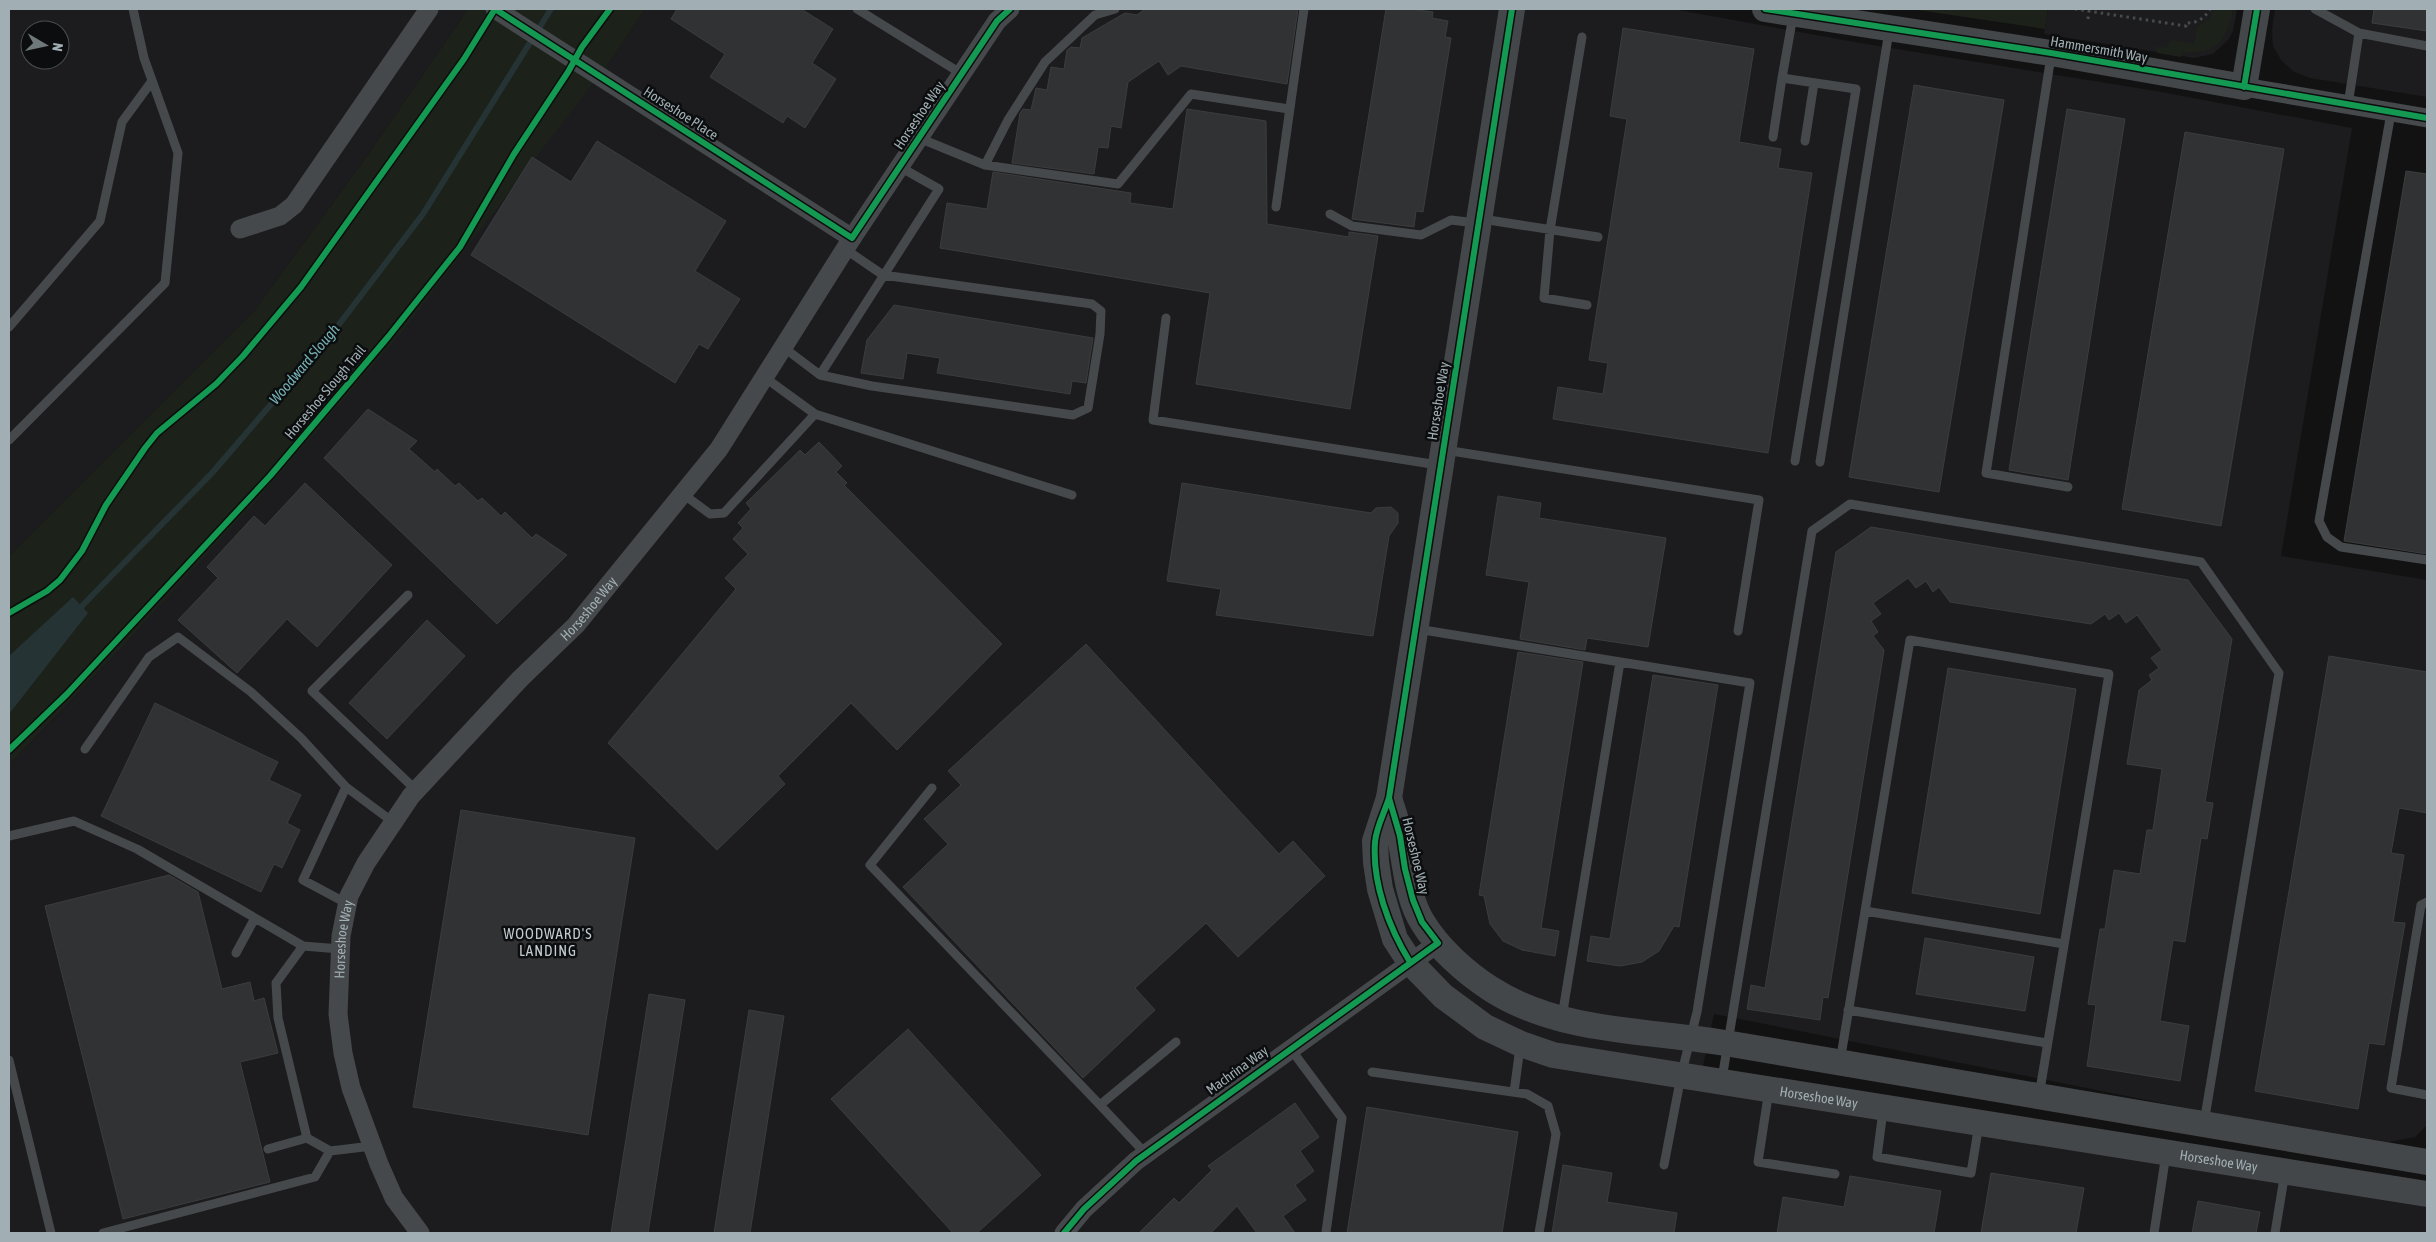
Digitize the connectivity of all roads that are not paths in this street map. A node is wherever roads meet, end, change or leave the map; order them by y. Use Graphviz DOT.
graph roads {
  1 [pos="133,9"];
  2 [pos="429,9"];
  3 [pos="495,9"];
  4 [pos="858,9"];
  5 [pos="1010,9"];
  6 [pos="1115,9"];
  7 [pos="1304,9"];
  8 [pos="1512,9"];
  9 [pos="1765,9"];
  10 [pos="2257,9"];
  11 [pos="2315,9"];
  12 [pos="1793,13"];
  13 [pos="1889,28"];
  14 [pos="2360,33"];
  15 [pos="1582,37"];
  16 [pos="2427,46"];
  17 [pos="2052,53"];
  18 [pos="962,74"];
  19 [pos="1782,78"];
  20 [pos="152,81"];
  21 [pos="1814,83"];
  22 [pos="2244,87"];
  23 [pos="2348,105"];
  24 [pos="1289,109"];
  25 [pos="2391,113"];
  26 [pos="2427,118"];
  27 [pos="1773,137"];
  28 [pos="919,138"];
  29 [pos="1805,141"];
  30 [pos="985,165"];
  31 [pos="900,167"];
  32 [pos="1276,207"];
  33 [pos="1330,214"];
  34 [pos="1479,221"];
  35 [pos="240,229"];
  36 [pos="1550,230"];
  37 [pos="1598,238"];
  38 [pos="849,244"];
  39 [pos="883,275"];
  40 [pos="1587,305"];
  41 [pos="1166,318"];
  42 [pos="9,327"];
  43 [pos="783,347"];
  44 [pos="820,375"];
  45 [pos="764,377"];
  46 [pos="816,414"];
  47 [pos="9,440"];
  48 [pos="1442,458"];
  49 [pos="1795,461"];
  50 [pos="1820,462"];
  51 [pos="2068,487"];
  52 [pos="682,494"];
  53 [pos="1072,495"];
  54 [pos="2427,560"];
  55 [pos="408,595"];
  56 [pos="1415,629"];
  57 [pos="1738,631"];
  58 [pos="1620,662"];
  59 [pos="85,749"];
  60 [pos="346,787"];
  61 [pos="932,788"];
  62 [pos="416,790"];
  63 [pos="1389,798"];
  64 [pos="393,822"];
  65 [pos="9,836"];
  66 [pos="2427,902"];
  67 [pos="348,904"];
  68 [pos="1865,911"];
  69 [pos="255,918"];
  70 [pos="1438,943"];
  71 [pos="2064,944"];
  72 [pos="303,946"];
  73 [pos="340,949"];
  74 [pos="236,952"];
  75 [pos="1410,962"];
  76 [pos="1848,1010"];
  77 [pos="1562,1020"];
  78 [pos="1690,1039"];
  79 [pos="1176,1042"];
  80 [pos="2047,1043"];
  81 [pos="1520,1044"];
  82 [pos="1727,1044"];
  83 [pos="1290,1048"];
  84 [pos="9,1060"];
  85 [pos="1839,1065"];
  86 [pos="1372,1072"];
  87 [pos="1681,1076"];
  88 [pos="1721,1082"];
  89 [pos="1769,1090"];
  90 [pos="1514,1092"];
  91 [pos="2427,1095"];
  92 [pos="2038,1099"];
  93 [pos="1100,1105"];
  94 [pos="1883,1108"];
  95 [pos="1979,1123"];
  96 [pos="2204,1125"];
  97 [pos="307,1138"];
  98 [pos="372,1146"];
  99 [pos="268,1149"];
  100 [pos="330,1150"];
  101 [pos="1145,1153"];
  102 [pos="2167,1153"];
  103 [pos="2427,1162"];
  104 [pos="1664,1165"];
  105 [pos="2285,1172"];
  106 [pos="1835,1174"];
  107 [pos="2427,1194"];
  108 [pos="1326,1232"];
  109 [pos="51,1233"];
  110 [pos="102,1233"];
  111 [pos="420,1233"];
  112 [pos="1064,1233"];
  113 [pos="1539,1233"];
  114 [pos="2154,1233"];
  115 [pos="2275,1233"];
  1 -- 20 [label="lane"];
  2 -- 35 [label="street"];
  3 -- 38 [label="street, Horseshoe Place"];
  4 -- 18 [label="lane"];
  5 -- 18 [label="street, Horseshoe Way"];
  6 -- 30 [label="lane"];
  7 -- 24 [label="lane"];
  8 -- 34 [label="street, Horseshoe Way"];
  9 -- 12 [label="street, Hammersmith Way"];
  10 -- 22 [label="street"];
  11 -- 14 [label="lane"];
  12 -- 13 [label="street, Hammersmith Way"];
  12 -- 19 [label="lane"];
  13 -- 17 [label="street, Hammersmith Way"];
  13 -- 50 [label="lane"];
  14 -- 16 [label="lane"];
  14 -- 23 [label="lane"];
  15 -- 36 [label="lane"];
  17 -- 22 [label="street, Hammersmith Way"];
  17 -- 51 [label="lane"];
  18 -- 28 [label="street, Horseshoe Way"];
  19 -- 21 [label="lane"];
  19 -- 27 [label="lane"];
  20 -- 42 [label="lane"];
  20 -- 47 [label="lane"];
  21 -- 29 [label="lane"];
  21 -- 49 [label="lane"];
  22 -- 23 [label="street, Hammersmith Way"];
  23 -- 25 [label="street, Hammersmith Way"];
  24 -- 30 [label="lane"];
  24 -- 32 [label="lane"];
  25 -- 26 [label="street, Hammersmith Way"];
  25 -- 54 [label="lane"];
  28 -- 30 [label="lane"];
  28 -- 31 [label="street, Horseshoe Way"];
  31 -- 38 [label="street, Horseshoe Way"];
  31 -- 39 [label="lane"];
  33 -- 34 [label="lane"];
  34 -- 36 [label="lane"];
  34 -- 48 [label="street, Horseshoe Way"];
  36 -- 37 [label="lane"];
  36 -- 40 [label="lane"];
  38 -- 39 [label="lane"];
  38 -- 43 [label="street, Horseshoe Way"];
  39 -- 44 [label="lane"];
  39 -- 44 [label="lane"];
  41 -- 48 [label="lane"];
  43 -- 44 [label="lane"];
  43 -- 45 [label="street, Horseshoe Way"];
  45 -- 46 [label="lane"];
  45 -- 52 [label="street, Horseshoe Way"];
  46 -- 52 [label="lane"];
  46 -- 53 [label="lane"];
  48 -- 56 [label="street, Horseshoe Way"];
  48 -- 57 [label="lane"];
  52 -- 62 [label="street, Horseshoe Way"];
  55 -- 62 [label="lane"];
  56 -- 58 [label="lane"];
  56 -- 63 [label="street, Horseshoe Way"];
  58 -- 77 [label="lane"];
  58 -- 78 [label="lane"];
  59 -- 60 [label="lane"];
  60 -- 64 [label="lane"];
  60 -- 67 [label="lane"];
  61 -- 93 [label="lane"];
  62 -- 64 [label="street, Horseshoe Way"];
  63 -- 70 [label="street, Horseshoe Way"];
  63 -- 75 [label="street, Horseshoe Way"];
  64 -- 67 [label="street, Horseshoe Way"];
  65 -- 69 [label="lane"];
  66 -- 91 [label="lane"];
  67 -- 73 [label="street, Horseshoe Way"];
  68 -- 71 [label="lane"];
  68 -- 71 [label="lane"];
  68 -- 76 [label="lane"];
  69 -- 72 [label="lane"];
  69 -- 74 [label="lane"];
  70 -- 75 [label="street, Machrina Way"];
  70 -- 77 [label="street, Horseshoe Way"];
  71 -- 80 [label="lane"];
  72 -- 73 [label="lane"];
  72 -- 97 [label="lane"];
  73 -- 98 [label="street, Horseshoe Way"];
  75 -- 81 [label="street, Horseshoe Way"];
  75 -- 83 [label="street, Machrina Way"];
  76 -- 80 [label="lane"];
  76 -- 85 [label="lane"];
  77 -- 78 [label="street, Horseshoe Way"];
  78 -- 82 [label="street, Horseshoe Way"];
  78 -- 87 [label="lane"];
  79 -- 93 [label="lane"];
  80 -- 92 [label="lane"];
  81 -- 87 [label="street, Horseshoe Way"];
  81 -- 90 [label="lane"];
  82 -- 85 [label="street, Horseshoe Way"];
  82 -- 88 [label="lane"];
  82 -- 96 [label="lane"];
  83 -- 101 [label="street, Machrina Way"];
  83 -- 108 [label="lane"];
  84 -- 109 [label="lane"];
  85 -- 92 [label="street, Horseshoe Way"];
  86 -- 90 [label="lane"];
  87 -- 88 [label="street, Horseshoe Way"];
  87 -- 104 [label="lane"];
  88 -- 89 [label="street, Horseshoe Way"];
  89 -- 94 [label="street, Horseshoe Way"];
  89 -- 106 [label="lane"];
  90 -- 113 [label="lane"];
  92 -- 96 [label="street, Horseshoe Way"];
  93 -- 101 [label="lane"];
  94 -- 95 [label="street, Horseshoe Way"];
  94 -- 95 [label="lane"];
  95 -- 102 [label="street, Horseshoe Way"];
  96 -- 103 [label="street, Horseshoe Way"];
  97 -- 99 [label="lane"];
  97 -- 100 [label="lane"];
  98 -- 100 [label="lane"];
  98 -- 111 [label="street, Horseshoe Way"];
  100 -- 110 [label="lane"];
  101 -- 112 [label="street, Machrina Way"];
  102 -- 105 [label="street, Horseshoe Way"];
  102 -- 114 [label="lane"];
  105 -- 107 [label="street, Horseshoe Way"];
  105 -- 115 [label="lane"];
}
